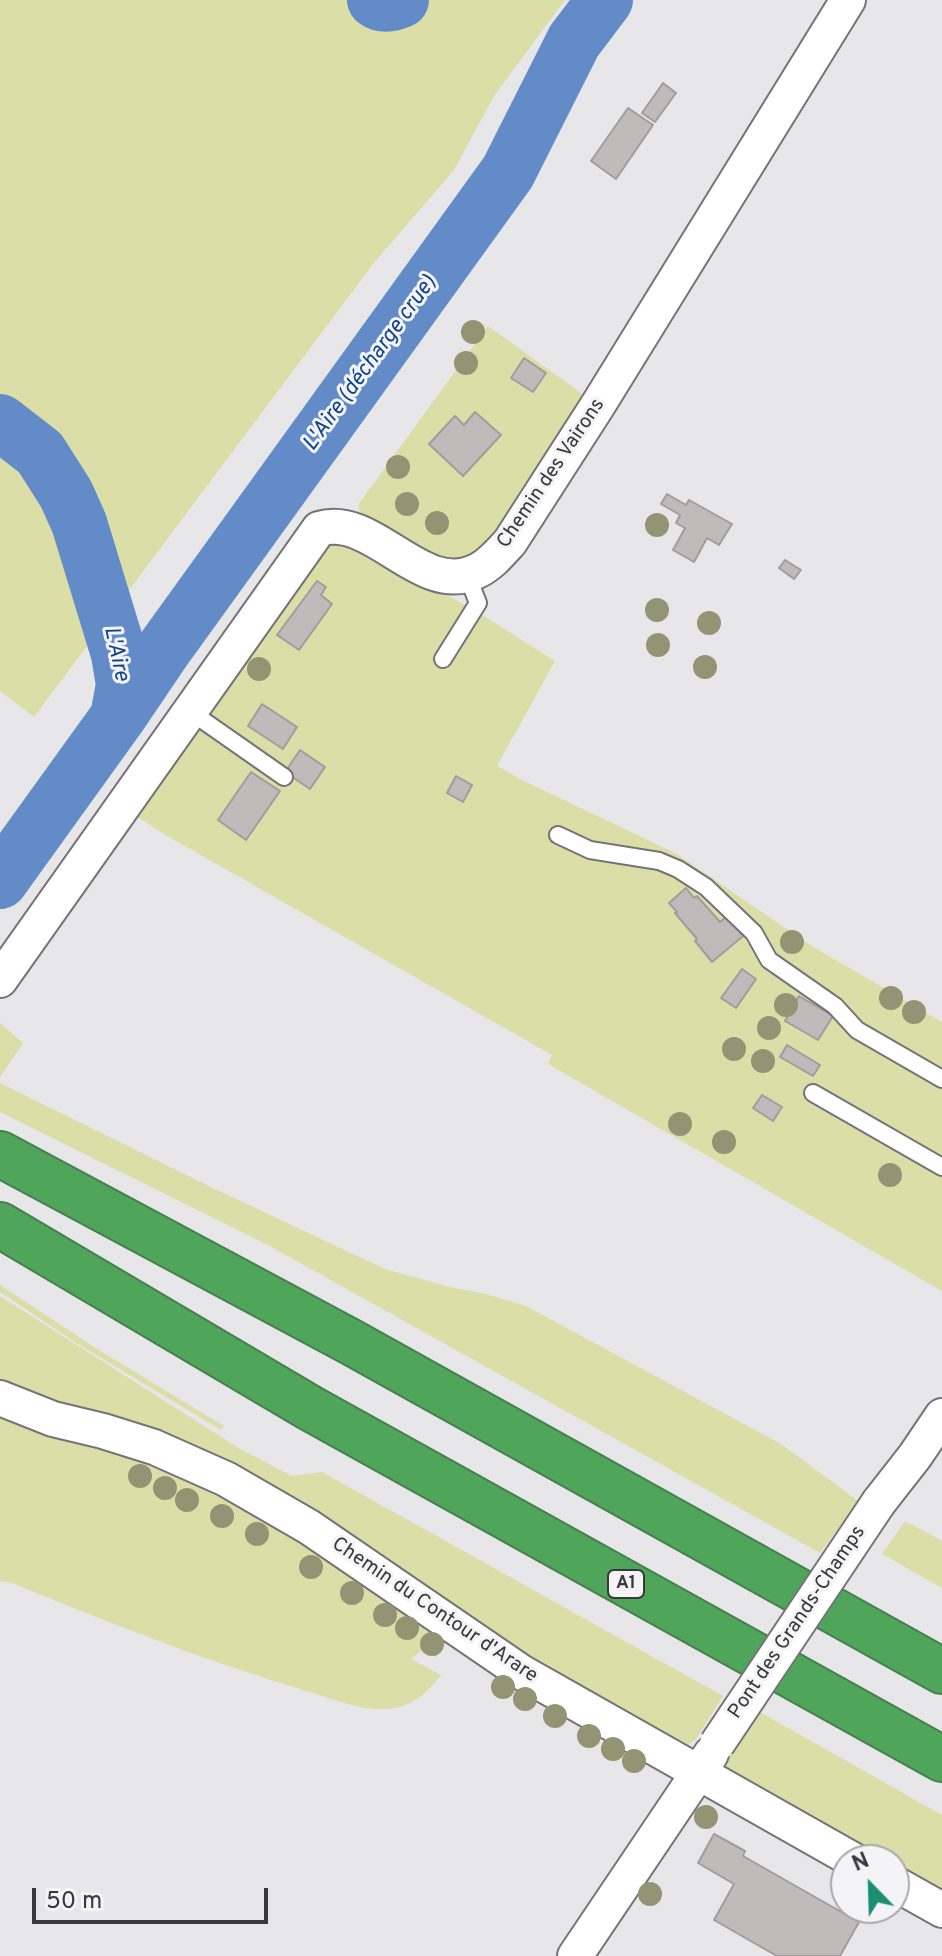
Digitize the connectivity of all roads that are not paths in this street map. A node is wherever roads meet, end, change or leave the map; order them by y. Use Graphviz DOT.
graph roads {
  1 [pos="848,0"];
  2 [pos="467,575"];
  3 [pos="443,659"];
  4 [pos="191,712"];
  5 [pos="284,777"];
  6 [pos="558,835"];
  7 [pos="0,980"];
  8 [pos="942,1079"];
  9 [pos="813,1093"];
  10 [pos="0,1154"];
  11 [pos="942,1167"];
  12 [pos="0,1225"];
  13 [pos="0,1398"];
  14 [pos="942,1416"];
  15 [pos="942,1671"];
  16 [pos="942,1759"];
  17 [pos="697,1773"];
  18 [pos="830,1847"];
  19 [pos="910,1892"];
  20 [pos="942,1910"];
  21 [pos="575,1956"];
  1 -- 2 [label="street, Chemin des Vairons"];
  2 -- 3 [label="lane"];
  2 -- 4 [label="street"];
  4 -- 5 [label="lane"];
  4 -- 7 [label="street"];
  6 -- 8 [label="lane"];
  9 -- 11 [label="lane"];
  10 -- 15 [label="highway"];
  12 -- 16 [label="highway, A1"];
  13 -- 17 [label="street, Chemin du Contour d'Arare"];
  14 -- 17 [label="street, Pont des Grands-Champs, bridge"];
  17 -- 18 [label="street, Chemin du Contour d'Arare"];
  17 -- 21 [label="street, Pont des Grands-Champs"];
  19 -- 20 [label="street"];
}
